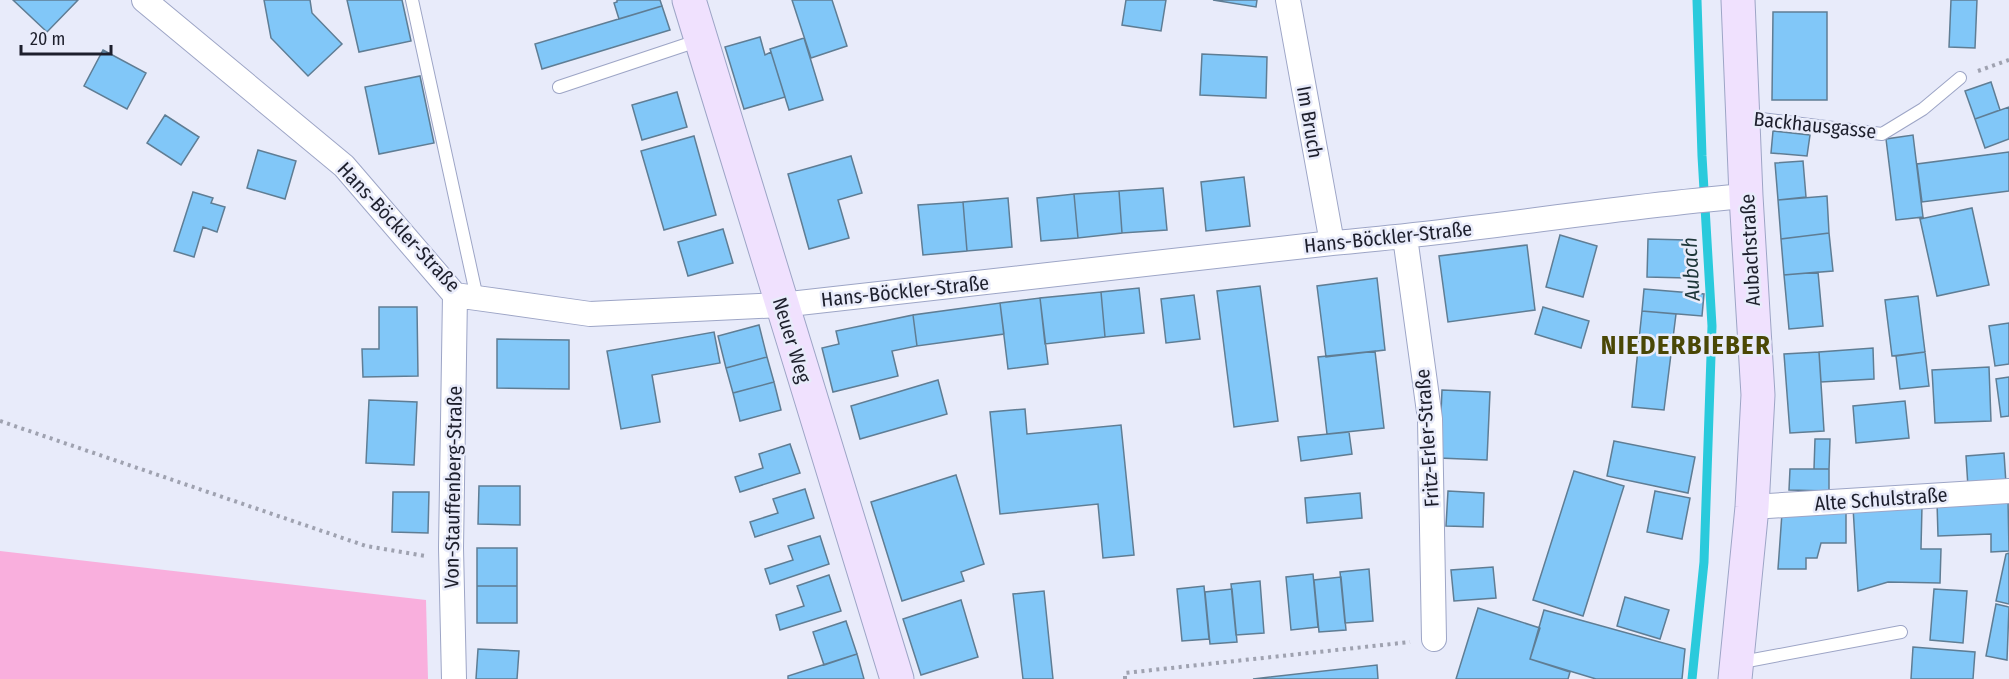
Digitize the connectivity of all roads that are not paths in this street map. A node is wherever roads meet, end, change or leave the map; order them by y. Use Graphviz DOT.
graph roads {
  1 [pos="144,0"];
  2 [pos="412,0"];
  3 [pos="689,0"];
  4 [pos="1288,0"];
  5 [pos="1738,0"];
  6 [pos="701,40"];
  7 [pos="1960,78"];
  8 [pos="559,87"];
  9 [pos="1744,117"];
  10 [pos="1733,197"];
  11 [pos="1406,237"];
  12 [pos="1332,243"];
  13 [pos="466,296"];
  14 [pos="781,305"];
  15 [pos="2009,491"];
  16 [pos="1752,507"];
  17 [pos="1901,632"];
  18 [pos="1434,639"];
  19 [pos="1736,671"];
  20 [pos="454,679"];
  21 [pos="897,679"];
  1 -- 13 [label="street, Hans-Böckler-Straße"];
  2 -- 13 [label="lane"];
  3 -- 6 [label="street, Neuer Weg"];
  4 -- 12 [label="street, Im Bruch"];
  5 -- 9 [label="street, Aubachstraße"];
  6 -- 8 [label="lane"];
  6 -- 14 [label="street, Neuer Weg"];
  7 -- 9 [label="lane, Backhausgasse"];
  9 -- 10 [label="street, Aubachstraße"];
  10 -- 11 [label="street, Hans-Böckler-Straße"];
  10 -- 16 [label="street, Aubachstraße"];
  11 -- 12 [label="street, Hans-Böckler-Straße"];
  11 -- 18 [label="street, Fritz-Erler-Straße"];
  12 -- 14 [label="street, Hans-Böckler-Straße"];
  13 -- 14 [label="street, Hans-Böckler-Straße"];
  13 -- 20 [label="street, Von-Stauffenberg-Straße"];
  14 -- 21 [label="street, Neuer Weg"];
  15 -- 16 [label="street, Alte Schulstraße"];
  16 -- 19 [label="street, Aubachstraße"];
  17 -- 19 [label="lane"];
}
